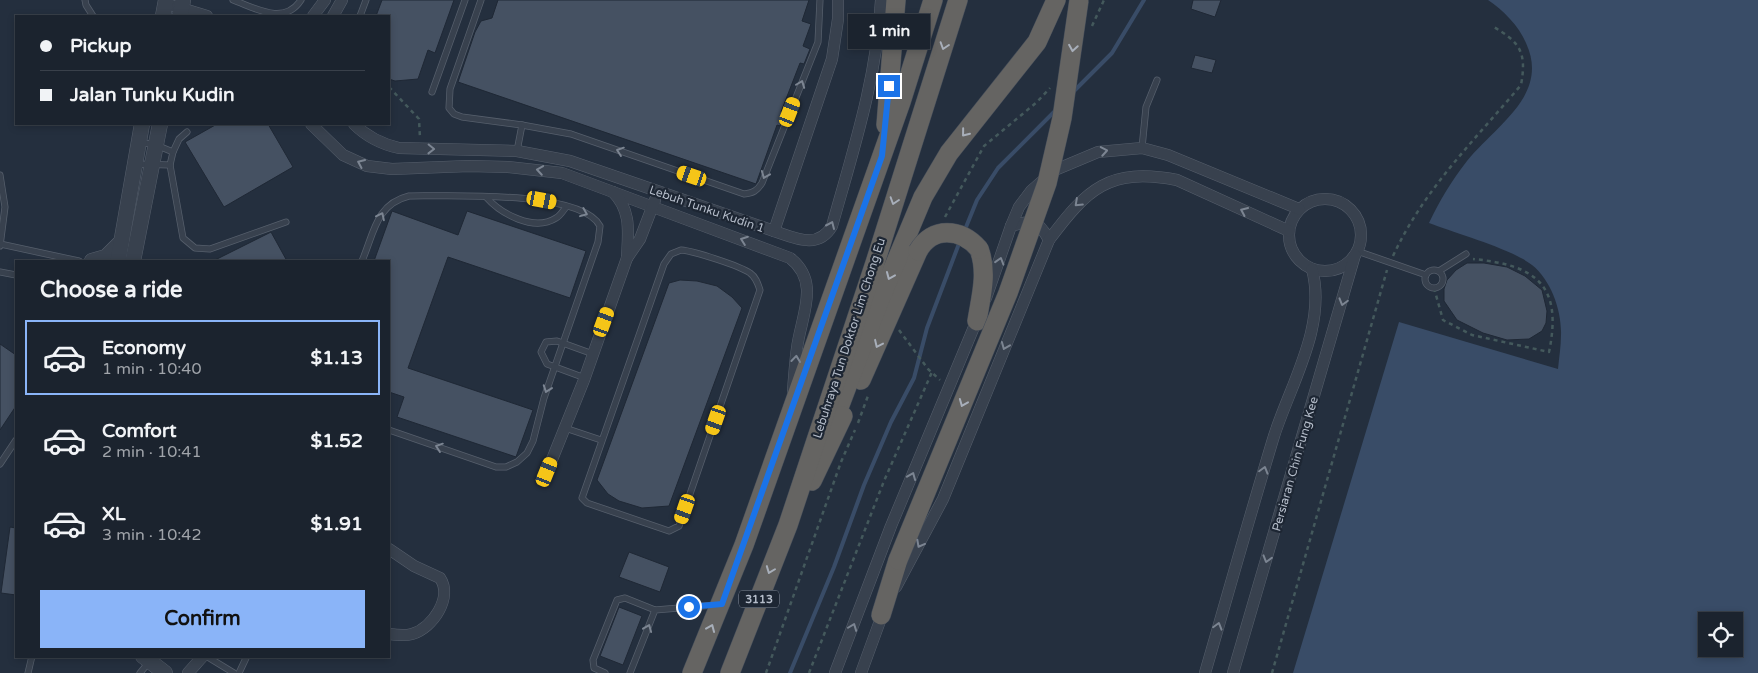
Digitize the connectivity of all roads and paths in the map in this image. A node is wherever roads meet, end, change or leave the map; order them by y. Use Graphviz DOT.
graph roads {
  1 [pos="85,0"];
  2 [pos="233,0"];
  3 [pos="302,0"];
  4 [pos="324,0"];
  5 [pos="366,0"];
  6 [pos="465,0"];
  7 [pos="481,0"];
  8 [pos="820,0"];
  9 [pos="838,0"];
  10 [pos="881,0"];
  11 [pos="896,0"];
  12 [pos="933,0"];
  13 [pos="958,0"];
  14 [pos="1056,0"];
  15 [pos="1079,0"];
  16 [pos="1104,0"];
  17 [pos="164,7"];
  18 [pos="182,8"];
  19 [pos="92,15"];
  20 [pos="204,15"];
  21 [pos="314,15"];
  22 [pos="360,15"];
  23 [pos="1492,26"];
  24 [pos="1091,27"];
  25 [pos="1157,80"];
  26 [pos="1051,86"];
  27 [pos="390,88"];
  28 [pos="432,92"];
  29 [pos="142,125"];
  30 [pos="160,125"];
  31 [pos="311,125"];
  32 [pos="355,125"];
  33 [pos="522,125"];
  34 [pos="187,132"];
  35 [pos="139,142"];
  36 [pos="156,145"];
  37 [pos="421,148"];
  38 [pos="1142,148"];
  39 [pos="517,151"];
  40 [pos="173,152"];
  41 [pos="882,156"];
  42 [pos="135,164"];
  43 [pos="170,165"];
  44 [pos="152,166"];
  45 [pos="0,175"];
  46 [pos="613,191"];
  47 [pos="658,192"];
  48 [pos="486,198"];
  49 [pos="566,207"];
  50 [pos="652,207"];
  51 [pos="1299,209"];
  52 [pos="286,222"];
  53 [pos="941,224"];
  54 [pos="1011,226"];
  55 [pos="774,231"];
  56 [pos="1289,231"];
  57 [pos="1049,240"];
  58 [pos="121,242"];
  59 [pos="0,245"];
  60 [pos="1356,253"];
  61 [pos="1464,256"];
  62 [pos="627,258"];
  63 [pos="72,260"];
  64 [pos="96,260"];
  65 [pos="118,260"];
  66 [pos="133,260"];
  67 [pos="362,260"];
  68 [pos="1390,262"];
  69 [pos="1312,269"];
  70 [pos="1439,271"];
  71 [pos="0,272"];
  72 [pos="1426,274"];
  73 [pos="15,275"];
  74 [pos="1434,288"];
  75 [pos="977,321"];
  76 [pos="898,329"];
  77 [pos="564,344"];
  78 [pos="593,354"];
  79 [pos="555,367"];
  80 [pos="928,369"];
  81 [pos="932,372"];
  82 [pos="585,378"];
  83 [pos="871,386"];
  84 [pos="792,408"];
  85 [pos="566,428"];
  86 [pos="390,430"];
  87 [pos="601,440"];
  88 [pos="15,442"];
  89 [pos="0,464"];
  90 [pos="547,472"];
  91 [pos="810,486"];
  92 [pos="788,525"];
  93 [pos="390,550"];
  94 [pos="722,604"];
  95 [pos="655,610"];
  96 [pos="881,616"];
  97 [pos="390,634"];
  98 [pos="32,658"];
  99 [pos="200,658"];
  100 [pos="209,658"];
  101 [pos="246,658"];
  102 [pos="866,659"];
  103 [pos="144,664"];
  104 [pos="28,673"];
  105 [pos="165,673"];
  106 [pos="188,673"];
  107 [pos="234,673"];
  108 [pos="239,673"];
  109 [pos="605,673"];
  110 [pos="630,673"];
  111 [pos="692,673"];
  112 [pos="730,673"];
  113 [pos="766,673"];
  114 [pos="809,673"];
  115 [pos="835,673"];
  116 [pos="861,673"];
  117 [pos="871,673"];
  118 [pos="1205,673"];
  119 [pos="1233,673"];
  120 [pos="1272,673"];
  1 -- 19 [label="lane"];
  2 -- 3 [label="lane"];
  4 -- 21 [label="street"];
  5 -- 22 [label="lane"];
  6 -- 28 [label="lane"];
  7 -- 33 [label="lane"];
  8 -- 33 [label="lane"];
  9 -- 55 [label="street"];
  55 -- 10 [label="street, Lebuh Tunku Kudin 1, one-way"];
  11 -- 41 [label="highway"];
  12 -- 41 [label="highway, 3113"];
  13 -- 92 [label="highway, Lebuhraya Tun Doktor Lim Chong Eu / 3113, one-way"];
  14 -- 91 [label="highway, one-way"];
  15 -- 96 [label="highway, one-way, bridge"];
  16 -- 24 [label="path"];
  17 -- 18 [label="street"];
  18 -- 20 [label="street"];
  23 -- 68 [label="path"];
  25 -- 38 [label="lane"];
  26 -- 53 [label="path"];
  27 -- 37 [label="path"];
  29 -- 35 [label="street"];
  30 -- 36 [label="street"];
  46 -- 31 [label="street, Lebuh Tunku Kudin 1, one-way"];
  32 -- 37 [label="street, Lebuh Tunku Kudin 1"];
  33 -- 39 [label="lane"];
  34 -- 40 [label="lane"];
  35 -- 36 [label="lane"];
  35 -- 42 [label="street"];
  36 -- 40 [label="lane"];
  36 -- 44 [label="street"];
  37 -- 39 [label="street, Lebuh Tunku Kudin 1, one-way"];
  38 -- 51 [label="street"];
  54 -- 38 [label="street, one-way"];
  39 -- 47 [label="street, Lebuh Tunku Kudin 1"];
  40 -- 43 [label="lane"];
  41 -- 84 [label="highway, 3113"];
  42 -- 44 [label="lane"];
  42 -- 58 [label="street"];
  43 -- 44 [label="lane"];
  43 -- 52 [label="lane"];
  44 -- 66 [label="street"];
  45 -- 59 [label="lane"];
  46 -- 50 [label="street, Lebuh Tunku Kudin 1"];
  46 -- 62 [label="street"];
  47 -- 50 [label="street"];
  47 -- 55 [label="street, Lebuh Tunku Kudin 1"];
  48 -- 49 [label="lane"];
  48 -- 49 [label="lane"];
  67 -- 48 [label="lane, one-way"];
  49 -- 77 [label="lane, one-way"];
  50 -- 62 [label="street"];
  84 -- 50 [label="street, Lebuh Tunku Kudin 1, one-way"];
  51 -- 56 [label="street"];
  51 -- 60 [label="street"];
  54 -- 57 [label="street"];
  75 -- 54 [label="street, one-way"];
  56 -- 57 [label="street, one-way"];
  56 -- 69 [label="street"];
  57 -- 96 [label="street, one-way"];
  58 -- 64 [label="street"];
  58 -- 65 [label="street"];
  59 -- 63 [label="lane"];
  60 -- 68 [label="lane"];
  60 -- 69 [label="street"];
  60 -- 119 [label="street, Persiaran Chin Fung Kee, one-way"];
  61 -- 70 [label="lane"];
  61 -- 74 [label="path"];
  62 -- 78 [label="street"];
  68 -- 72 [label="lane"];
  68 -- 120 [label="path"];
  118 -- 69 [label="street, Persiaran Chin Fung Kee, one-way"];
  70 -- 72 [label="lane"];
  70 -- 74 [label="lane"];
  71 -- 73 [label="lane"];
  72 -- 74 [label="lane"];
  75 -- 91 [label="highway, one-way, bridge"];
  115 -- 75 [label="street, one-way"];
  76 -- 80 [label="path"];
  77 -- 78 [label="lane"];
  77 -- 79 [label="lane"];
  77 -- 79 [label="lane"];
  78 -- 82 [label="street"];
  79 -- 82 [label="lane"];
  79 -- 86 [label="lane, one-way"];
  81 -- 114 [label="path"];
  82 -- 85 [label="street"];
  83 -- 113 [label="path"];
  84 -- 94 [label="highway, 3113"];
  85 -- 87 [label="lane"];
  85 -- 90 [label="street"];
  87 -- 87 [label="lane"];
  88 -- 89 [label="lane"];
  91 -- 92 [label="highway"];
  92 -- 112 [label="highway, Lebuhraya Tun Doktor Lim Chong Eu / 3113, one-way"];
  93 -- 97 [label="street"];
  94 -- 95 [label="lane"];
  111 -- 94 [label="highway, 3113, one-way"];
  95 -- 109 [label="lane"];
  110 -- 95 [label="lane, one-way"];
  96 -- 102 [label="street"];
  98 -- 104 [label="lane"];
  99 -- 106 [label="street"];
  100 -- 107 [label="lane"];
  101 -- 108 [label="lane"];
  102 -- 116 [label="street"];
  102 -- 117 [label="street"];
  103 -- 105 [label="street"];
}
